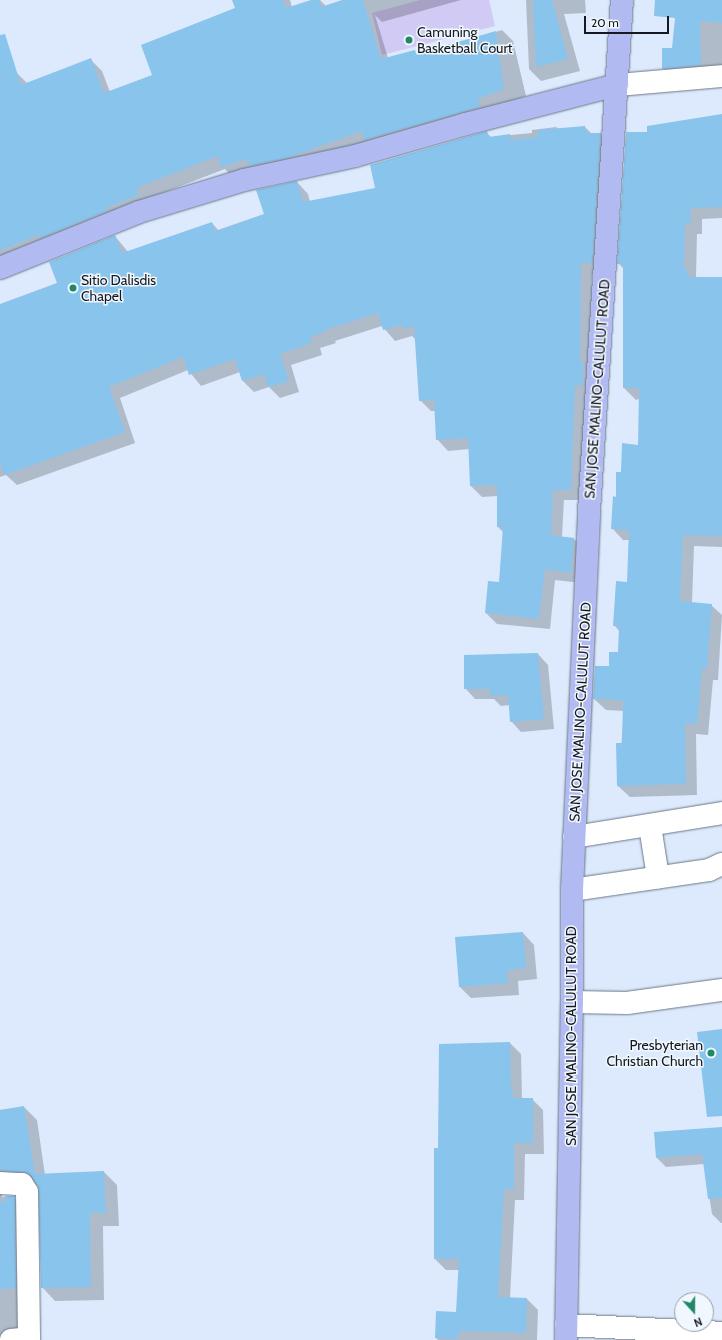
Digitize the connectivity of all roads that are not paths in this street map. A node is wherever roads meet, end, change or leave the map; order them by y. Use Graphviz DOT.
graph roads {
  1 [pos="622,0"];
  2 [pos="722,76"];
  3 [pos="617,85"];
  4 [pos="0,268"];
  5 [pos="722,813"];
  6 [pos="650,826"];
  7 [pos="574,837"];
  8 [pos="722,864"];
  9 [pos="658,877"];
  10 [pos="572,890"];
  11 [pos="722,990"];
  12 [pos="572,1002"];
  13 [pos="0,1183"];
  14 [pos="566,1333"];
  15 [pos="722,1333"];
  16 [pos="651,1334"];
  17 [pos="23,1339"];
  1 -- 3 [label="main road, SAN JOSE MALINO-CALULUT ROAD"];
  2 -- 3 [label="street"];
  3 -- 4 [label="main road"];
  3 -- 7 [label="main road, SAN JOSE MALINO-CALULUT ROAD"];
  5 -- 6 [label="street"];
  6 -- 7 [label="street"];
  6 -- 9 [label="street"];
  7 -- 10 [label="main road, SAN JOSE MALINO-CALULUT ROAD"];
  8 -- 9 [label="street"];
  9 -- 10 [label="street"];
  10 -- 12 [label="main road, SAN JOSE MALINO-CALULUT ROAD"];
  11 -- 12 [label="street"];
  12 -- 14 [label="main road, SAN JOSE MALINO-CALULUT ROAD"];
  13 -- 17 [label="street"];
  14 -- 16 [label="street"];
  15 -- 16 [label="street"];
}
